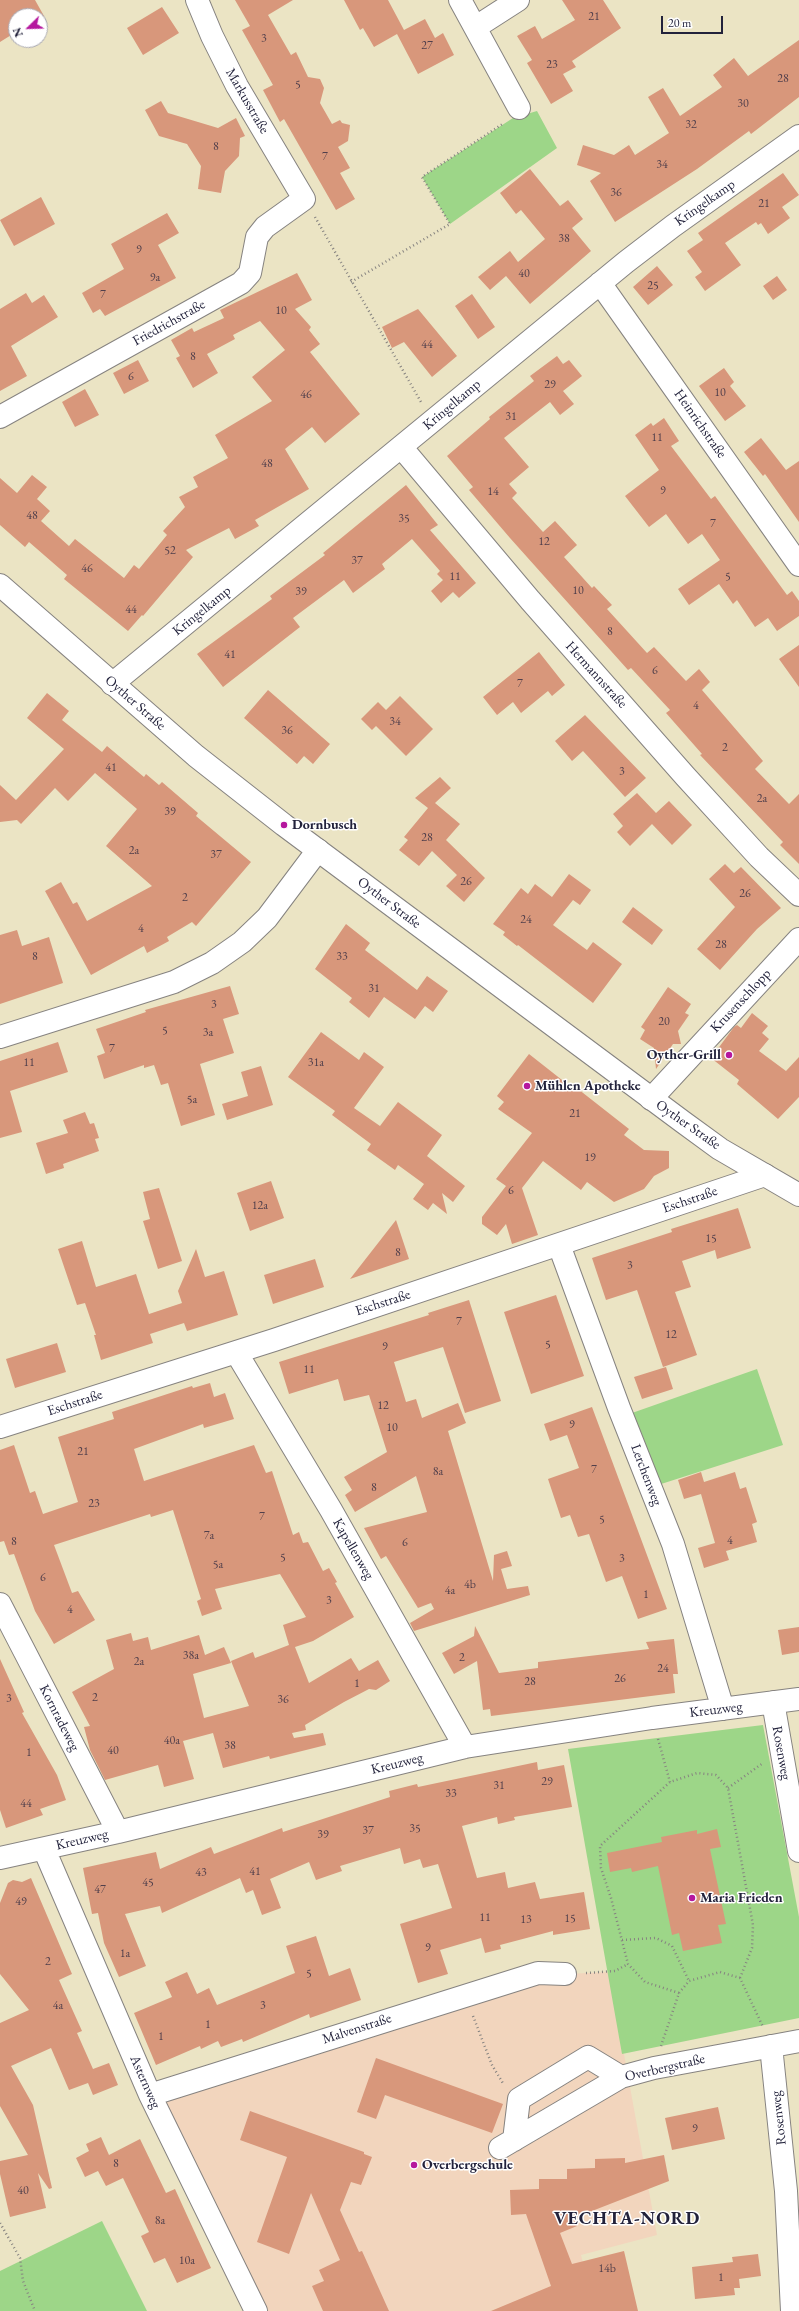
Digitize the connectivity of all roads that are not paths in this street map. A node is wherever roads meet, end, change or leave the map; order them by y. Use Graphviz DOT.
graph roads {
  1 [pos="197,0"];
  2 [pos="460,0"];
  3 [pos="518,0"];
  4 [pos="476,27"];
  5 [pos="519,108"];
  6 [pos="799,136"];
  7 [pos="304,199"];
  8 [pos="600,284"];
  9 [pos="0,417"];
  10 [pos="402,448"];
  11 [pos="799,565"];
  12 [pos="0,585"];
  13 [pos="112,684"];
  14 [pos="318,850"];
  15 [pos="799,895"];
  16 [pos="799,939"];
  17 [pos="0,1037"];
  18 [pos="651,1099"];
  19 [pos="765,1175"];
  20 [pos="799,1195"];
  21 [pos="559,1245"];
  22 [pos="236,1352"];
  23 [pos="0,1427"];
  24 [pos="0,1604"];
  25 [pos="799,1699"];
  26 [pos="772,1702"];
  27 [pos="723,1709"];
  28 [pos="466,1747"];
  29 [pos="118,1832"];
  30 [pos="44,1849"];
  31 [pos="799,1851"];
  32 [pos="0,1858"];
  33 [pos="565,1974"];
  34 [pos="799,2041"];
  35 [pos="772,2046"];
  36 [pos="621,2077"];
  37 [pos="150,2095"];
  38 [pos="792,2190"];
  39 [pos="256,2311"];
  40 [pos="792,2311"];
  1 -- 7 [label="street, Markusstraße"];
  2 -- 4 [label="street"];
  3 -- 4 [label="street"];
  4 -- 5 [label="street"];
  6 -- 8 [label="street, Kringelkamp"];
  7 -- 9 [label="street, Friedrichstraße"];
  8 -- 10 [label="street, Kringelkamp"];
  8 -- 11 [label="street, Heinrichstraße"];
  10 -- 13 [label="street, Kringelkamp"];
  10 -- 15 [label="street, Hermannstraße"];
  12 -- 13 [label="street, Oyther Straße"];
  13 -- 14 [label="street, Oyther Straße"];
  14 -- 17 [label="street"];
  14 -- 18 [label="street, Oyther Straße"];
  16 -- 18 [label="street, Krusenschlopp"];
  18 -- 19 [label="street, Oyther Straße"];
  19 -- 20 [label="street, Oyther Straße"];
  19 -- 21 [label="street, Eschstraße"];
  21 -- 22 [label="street, Eschstraße"];
  21 -- 27 [label="street, Lerchenweg"];
  22 -- 23 [label="street, Eschstraße"];
  22 -- 28 [label="street, Kapellenweg"];
  24 -- 29 [label="street, Kornradeweg"];
  25 -- 26 [label="street, Kreuzweg"];
  26 -- 27 [label="street, Kreuzweg"];
  26 -- 31 [label="street, Rosenweg"];
  27 -- 28 [label="street, Kreuzweg"];
  28 -- 29 [label="street, Kreuzweg"];
  29 -- 30 [label="street, Kreuzweg"];
  30 -- 32 [label="street, Kreuzweg"];
  30 -- 37 [label="street, Asternweg"];
  33 -- 37 [label="street, Malvenstraße"];
  34 -- 35 [label="street, Overbergstraße"];
  35 -- 36 [label="street, Overbergstraße"];
  35 -- 38 [label="street, Rosenweg"];
  36 -- 36 [label="street, Overbergstraße"];
  37 -- 39 [label="street, Asternweg"];
  38 -- 40 [label="street, Rosenweg"];
}
